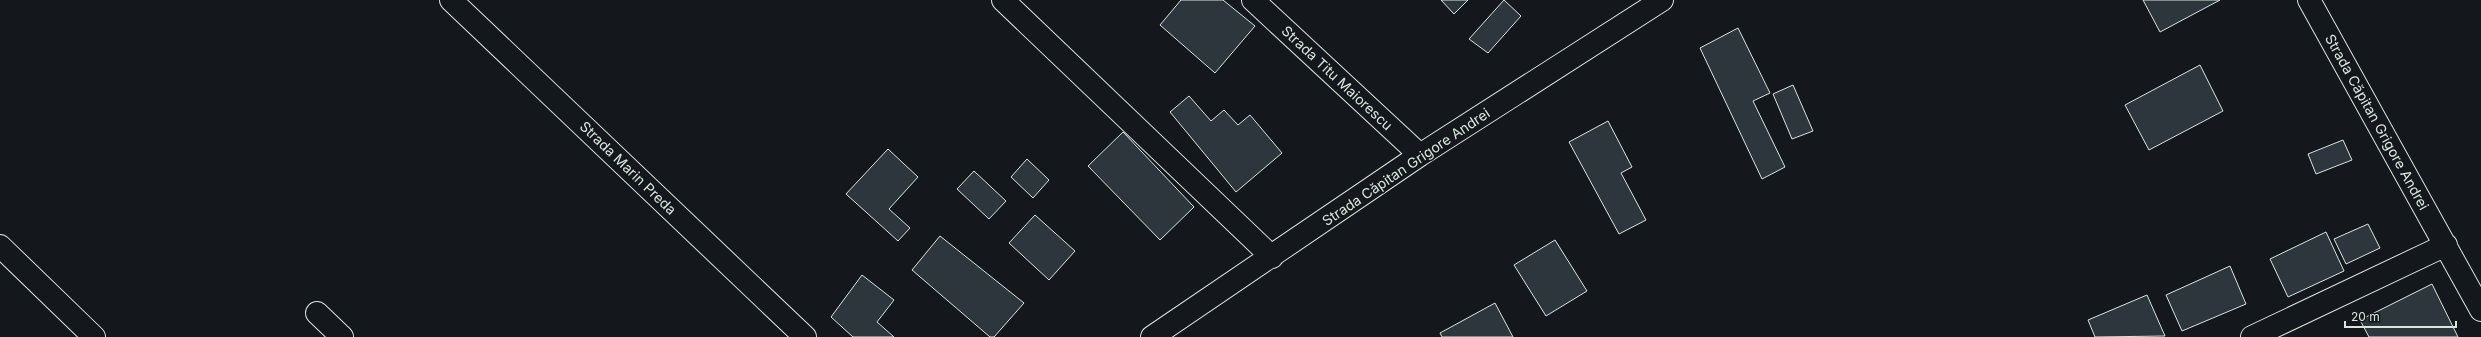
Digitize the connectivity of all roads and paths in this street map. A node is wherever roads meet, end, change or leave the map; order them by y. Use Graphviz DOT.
graph roads {
  1 [pos="451,0"];
  2 [pos="1003,0"];
  3 [pos="1253,0"];
  4 [pos="1662,0"];
  5 [pos="2309,0"];
  6 [pos="1420,155"];
  7 [pos="2446,245"];
  8 [pos="0,246"];
  9 [pos="1272,257"];
  10 [pos="2481,310"];
  11 [pos="317,312"];
  12 [pos="94,337"];
  13 [pos="342,337"];
  14 [pos="805,337"];
  15 [pos="1152,337"];
  16 [pos="2252,337"];
  1 -- 14 [label="street, Strada Marin Preda"];
  2 -- 9 [label="street"];
  3 -- 6 [label="street, Strada Titu Maiorescu"];
  4 -- 6 [label="street, Strada Căpitan Grigore Andrei"];
  5 -- 7 [label="street, Strada Căpitan Grigore Andrei"];
  6 -- 9 [label="street, Strada Căpitan Grigore Andrei"];
  7 -- 10 [label="street, Strada Căpitan Grigore Andrei"];
  7 -- 16 [label="street"];
  8 -- 12 [label="street"];
  9 -- 15 [label="street, Strada Căpitan Grigore Andrei"];
  11 -- 13 [label="street"];
}
